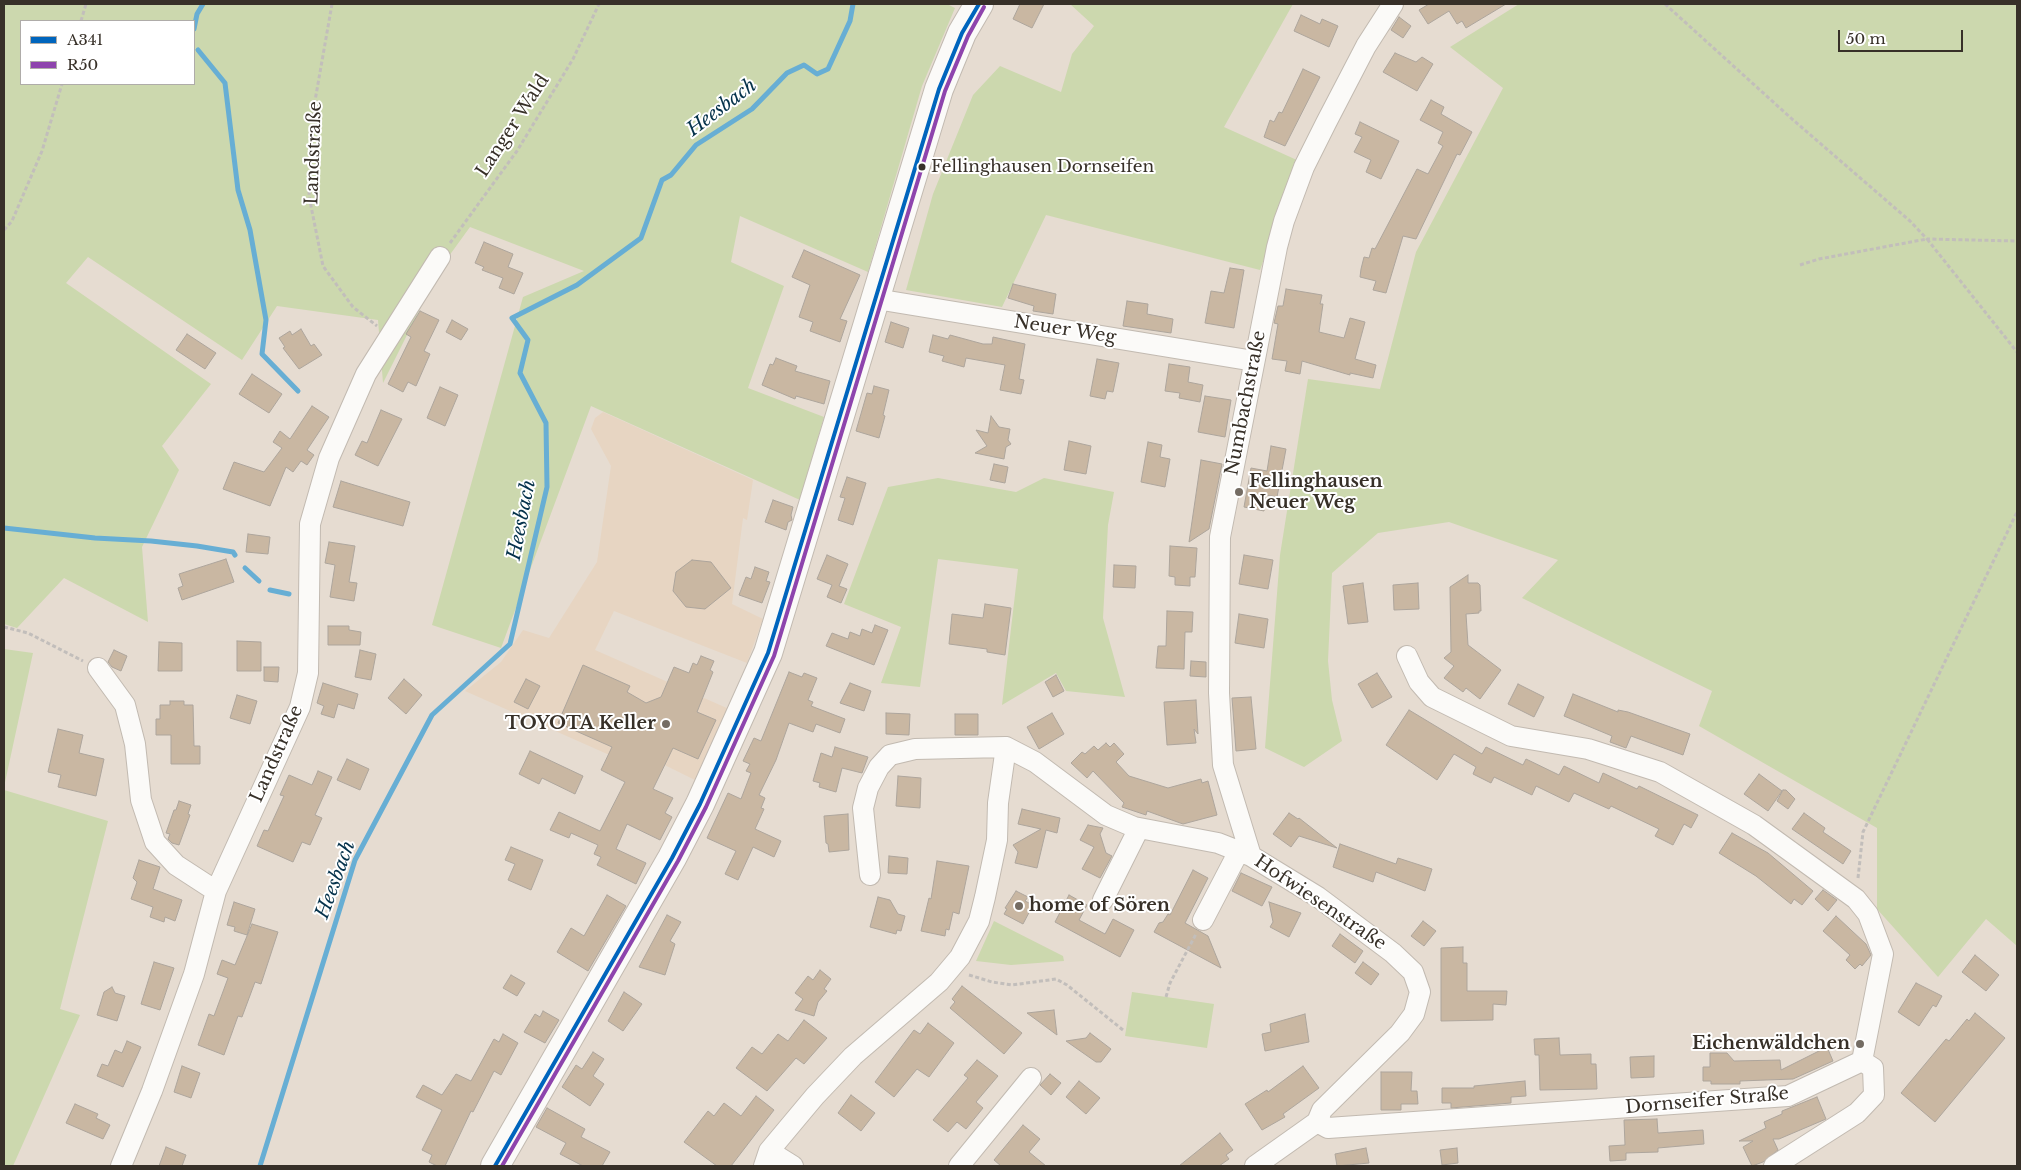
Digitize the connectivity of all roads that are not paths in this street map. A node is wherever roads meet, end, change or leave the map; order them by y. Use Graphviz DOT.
graph roads {
  1 [pos="979,4"];
  2 [pos="1394,4"];
  3 [pos="440,258"];
  4 [pos="876,299"];
  5 [pos="1254,361"];
  6 [pos="1407,656"];
  7 [pos="98,668"];
  8 [pos="1006,747"];
  9 [pos="1139,828"];
  10 [pos="1245,853"];
  11 [pos="870,875"];
  12 [pos="216,891"];
  13 [pos="1103,900"];
  14 [pos="1204,920"];
  15 [pos="1862,1061"];
  16 [pos="1031,1078"];
  17 [pos="1317,1122"];
  18 [pos="767,1158"];
  19 [pos="122,1166"];
  20 [pos="495,1166"];
  21 [pos="793,1166"];
  22 [pos="959,1166"];
  23 [pos="1255,1166"];
  24 [pos="1774,1166"];
  1 -- 4 [label="main road"];
  2 -- 5 [label="street, Numbachstraße"];
  3 -- 12 [label="street, Landstraße"];
  4 -- 5 [label="street, Neuer Weg"];
  4 -- 20 [label="main road"];
  5 -- 10 [label="street, Numbachstraße"];
  6 -- 15 [label="street"];
  7 -- 12 [label="street"];
  8 -- 9 [label="street, Hofwiesenstraße"];
  8 -- 11 [label="street"];
  8 -- 18 [label="street"];
  9 -- 10 [label="street, Hofwiesenstraße"];
  9 -- 13 [label="street"];
  10 -- 14 [label="street, Hofwiesenstraße"];
  10 -- 17 [label="street, Hofwiesenstraße"];
  12 -- 19 [label="street, Landstraße"];
  15 -- 17 [label="street, Dornseifer Straße"];
  15 -- 24 [label="street"];
  16 -- 22 [label="street"];
  17 -- 23 [label="street"];
  18 -- 21 [label="street"];
}
